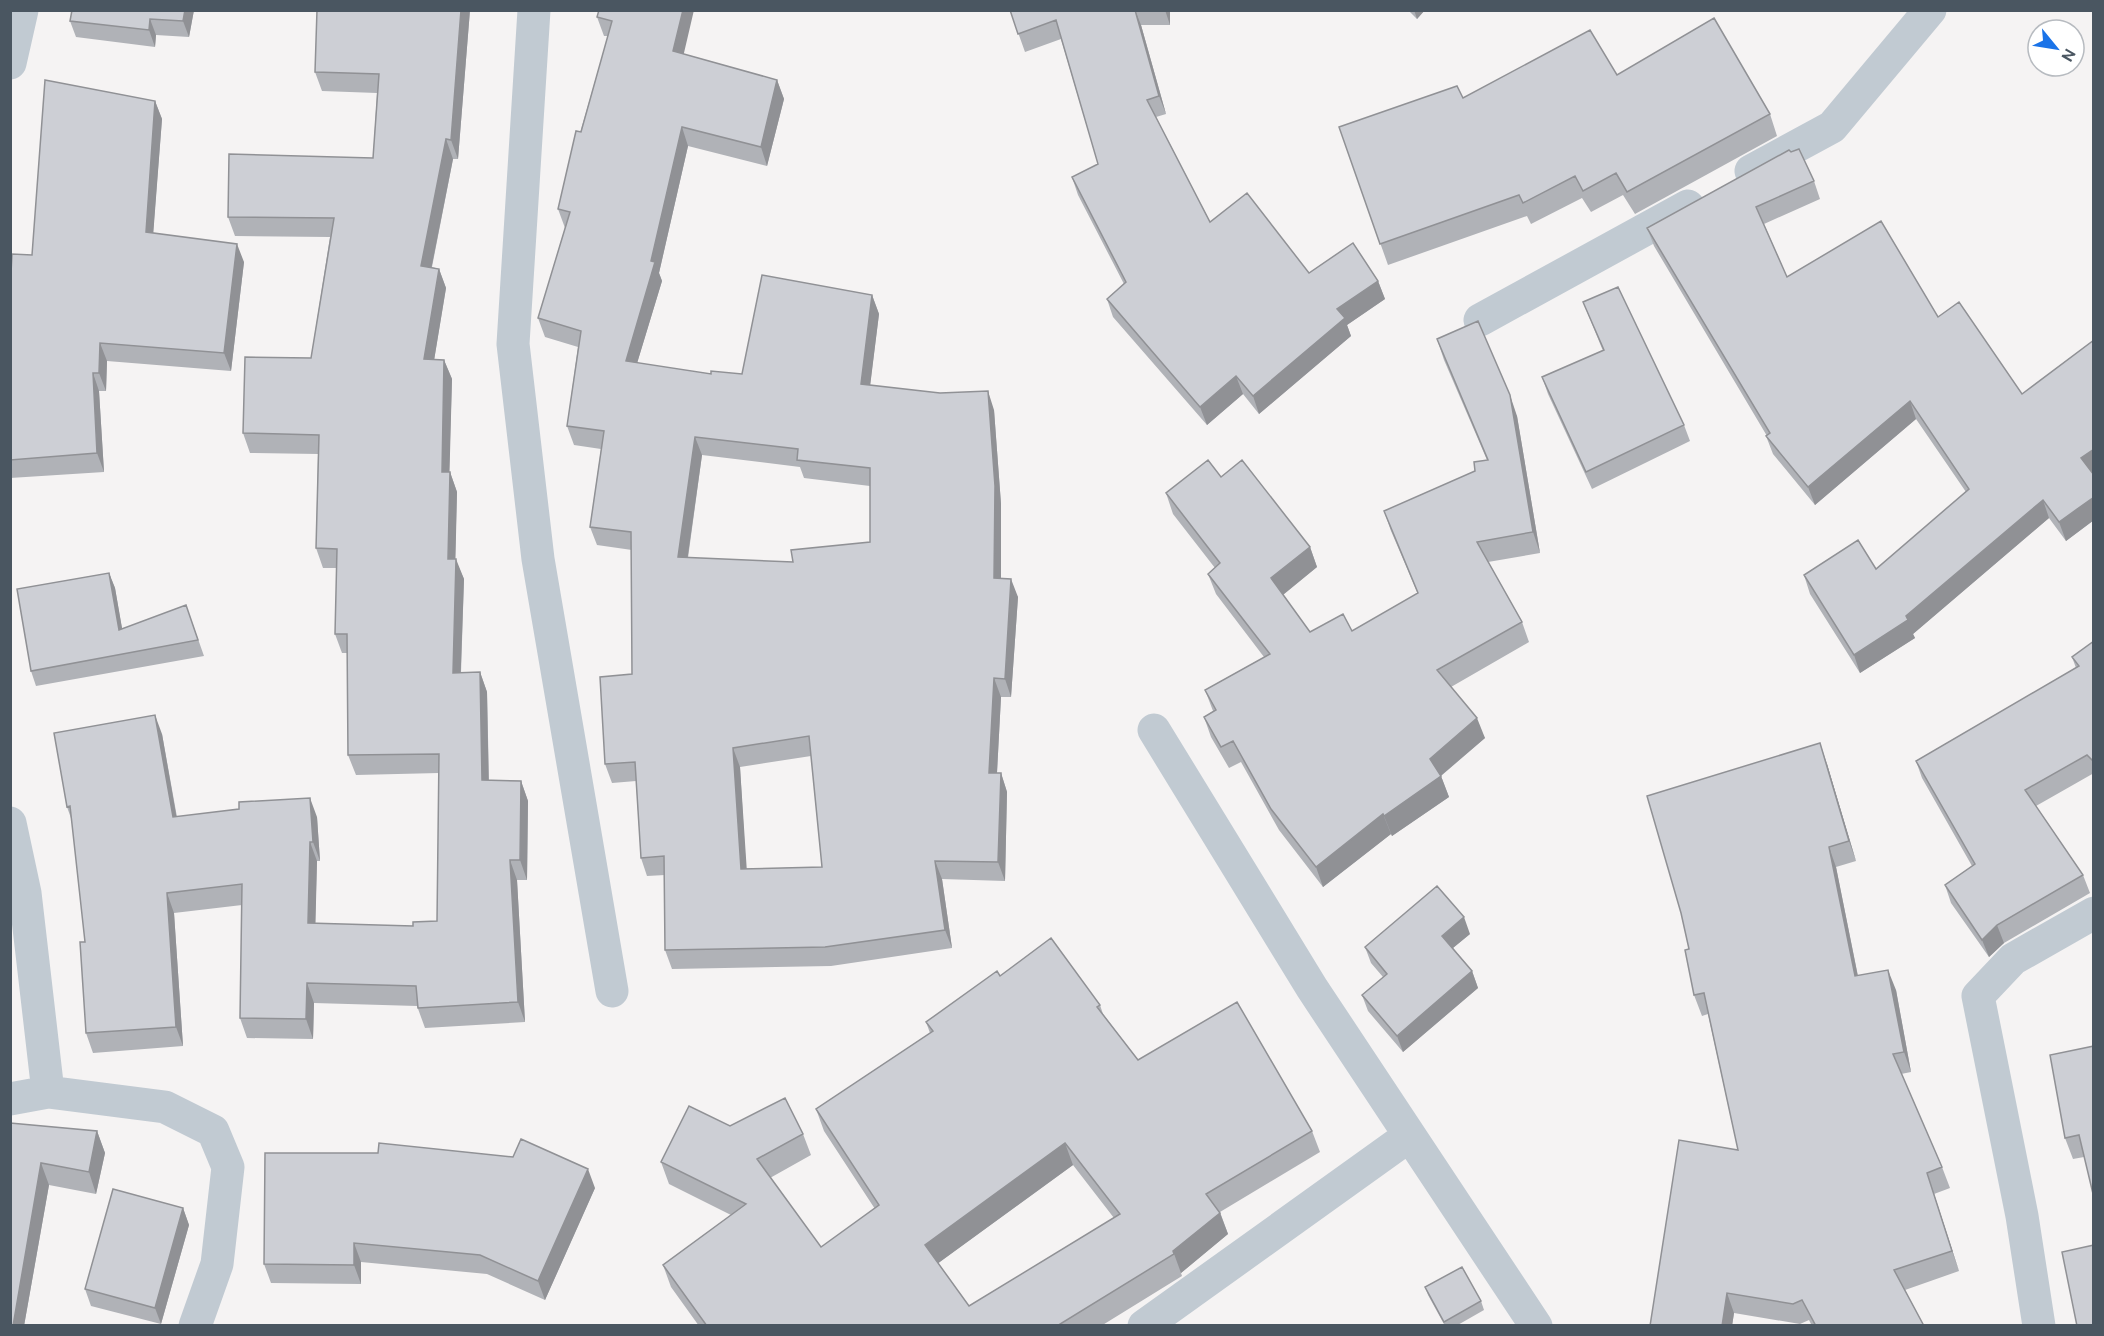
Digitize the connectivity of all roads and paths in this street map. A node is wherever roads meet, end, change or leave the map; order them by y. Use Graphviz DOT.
graph roads {
  1 [pos="22,10"];
  2 [pos="534,10"];
  3 [pos="1930,10"];
  4 [pos="10,63"];
  5 [pos="1480,320"];
  6 [pos="1154,730"];
  7 [pos="10,823"];
  8 [pos="2094,913"];
  9 [pos="612,991"];
  10 [pos="48,1092"];
  11 [pos="10,1099"];
  12 [pos="1409,1136"];
  13 [pos="195,1326"];
  14 [pos="1144,1326"];
  15 [pos="1536,1326"];
  16 [pos="2039,1326"];
  1 -- 4 [label="street"];
  2 -- 9 [label="street"];
  3 -- 5 [label="street"];
  6 -- 12 [label="street"];
  7 -- 10 [label="street"];
  8 -- 16 [label="street"];
  10 -- 11 [label="street"];
  10 -- 13 [label="street"];
  12 -- 14 [label="street"];
  12 -- 15 [label="street"];
}
